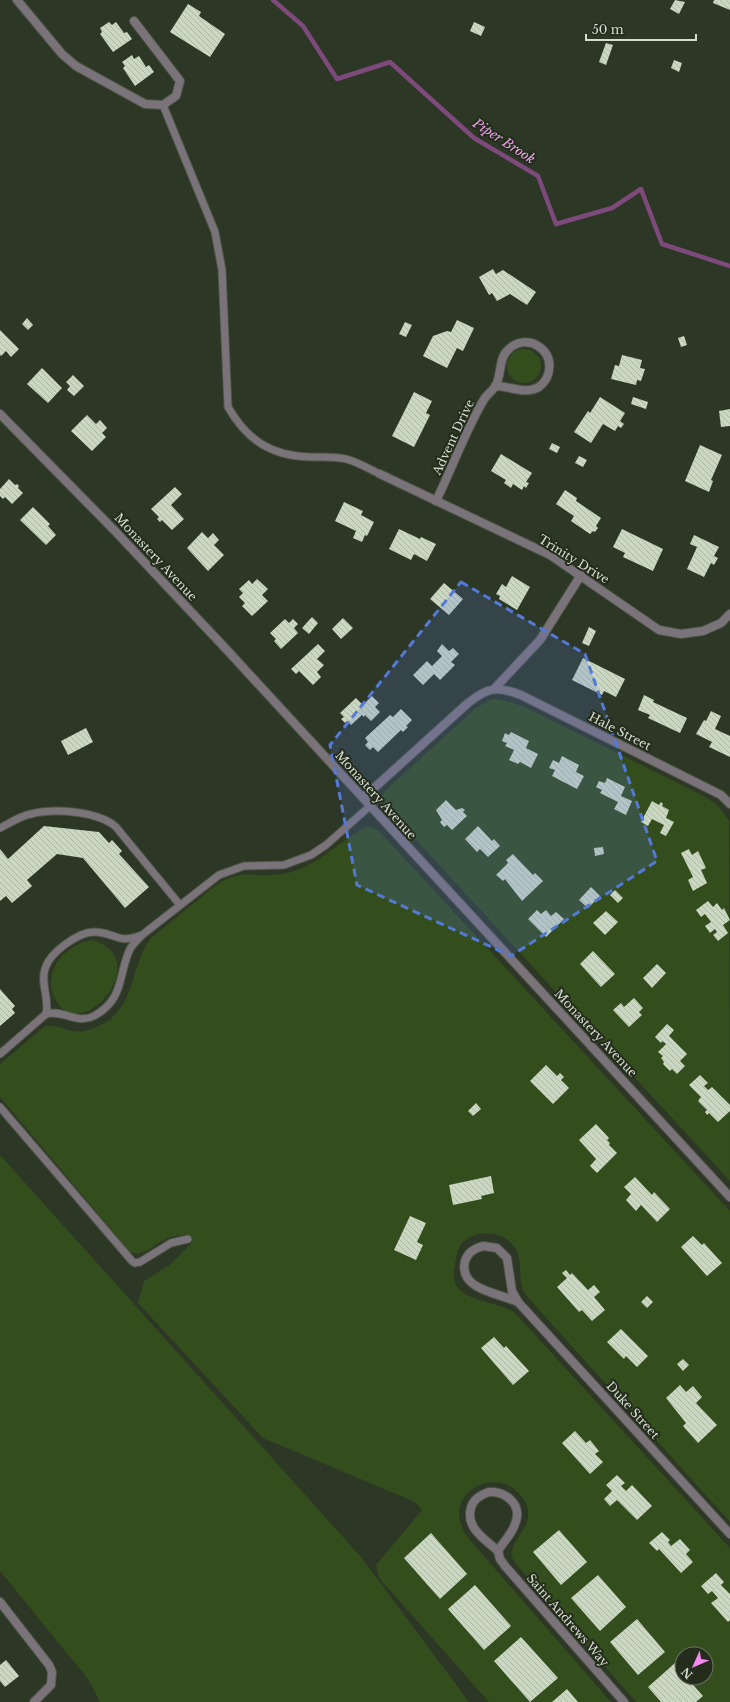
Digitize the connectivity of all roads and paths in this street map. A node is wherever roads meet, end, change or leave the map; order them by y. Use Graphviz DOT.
graph roads {
  1 [pos="17,0"];
  2 [pos="134,21"];
  3 [pos="162,105"];
  4 [pos="495,386"];
  5 [pos="0,414"];
  6 [pos="380,474"];
  7 [pos="436,500"];
  8 [pos="581,575"];
  9 [pos="730,614"];
  10 [pos="496,688"];
  11 [pos="363,798"];
  12 [pos="730,804"];
  13 [pos="370,806"];
  14 [pos="0,828"];
  15 [pos="180,905"];
  16 [pos="142,935"];
  17 [pos="46,1014"];
  18 [pos="0,1054"];
  19 [pos="0,1107"];
  20 [pos="730,1197"];
  21 [pos="188,1239"];
  22 [pos="518,1302"];
  23 [pos="730,1534"];
  24 [pos="498,1551"];
  25 [pos="0,1602"];
  26 [pos="34,1702"];
  27 [pos="624,1702"];
  1 -- 3 [label="street"];
  2 -- 3 [label="street"];
  3 -- 6 [label="lane"];
  4 -- 4 [label="street, Advent Drive"];
  4 -- 7 [label="street, Advent Drive"];
  5 -- 11 [label="street, Monastery Avenue"];
  6 -- 7 [label="street, Trinity Drive"];
  7 -- 8 [label="street, Trinity Drive"];
  8 -- 9 [label="street, Trinity Drive"];
  8 -- 10 [label="street"];
  10 -- 11 [label="street"];
  10 -- 12 [label="street, Hale Street"];
  11 -- 13 [label="street, Monastery Avenue"];
  13 -- 15 [label="lane"];
  13 -- 20 [label="street, Monastery Avenue"];
  14 -- 15 [label="lane"];
  15 -- 16 [label="lane"];
  16 -- 17 [label="lane"];
  16 -- 17 [label="lane"];
  17 -- 18 [label="lane"];
  19 -- 21 [label="lane"];
  22 -- 22 [label="street, Duke Street"];
  22 -- 23 [label="street, Duke Street"];
  24 -- 24 [label="street, Saint Andrews Way"];
  24 -- 27 [label="street, Saint Andrews Way"];
  25 -- 26 [label="street"];
}
